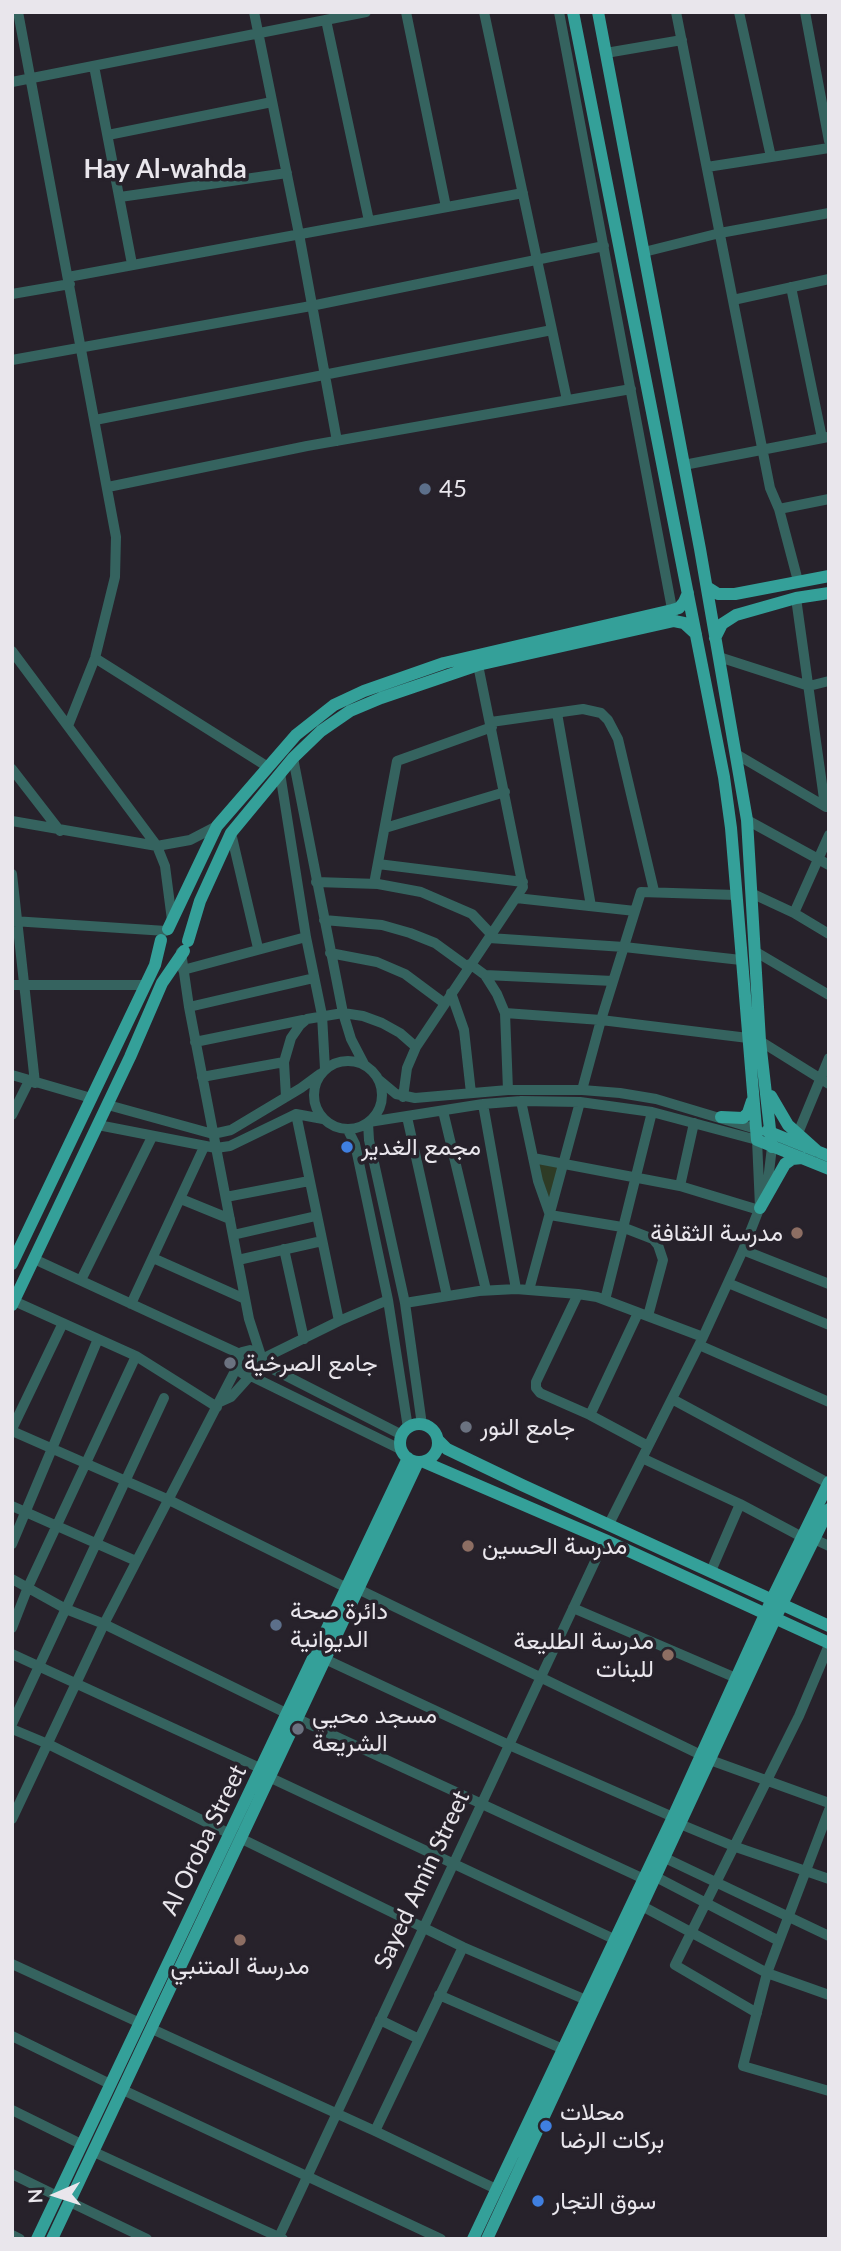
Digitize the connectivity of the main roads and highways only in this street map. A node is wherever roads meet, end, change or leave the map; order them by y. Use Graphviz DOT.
graph roads {
  1 [pos="573,12"];
  2 [pos="598,12"];
  3 [pos="703,568"];
  4 [pos="684,573"];
  5 [pos="829,576"];
  6 [pos="707,587"];
  7 [pos="688,592"];
  8 [pos="829,593"];
  9 [pos="673,616"];
  10 [pos="696,635"];
  11 [pos="715,638"];
  12 [pos="720,660"];
  13 [pos="703,668"];
  14 [pos="168,930"];
  15 [pos="184,949"];
  16 [pos="754,1039"];
  17 [pos="764,1075"];
  18 [pos="753,1094"];
  19 [pos="720,1117"];
  20 [pos="771,1132"];
  21 [pos="757,1134"];
  22 [pos="796,1139"];
  23 [pos="772,1147"];
  24 [pos="823,1154"];
  25 [pos="803,1158"];
  26 [pos="829,1169"];
  27 [pos="760,1209"];
  28 [pos="27,1233"];
  29 [pos="43,1240"];
  30 [pos="12,1264"];
  31 [pos="13,1303"];
  32 [pos="438,1440"];
  33 [pos="413,1458"];
  34 [pos="829,1482"];
  35 [pos="829,1509"];
  36 [pos="808,1538"];
  37 [pos="353,1589"];
  38 [pos="777,1601"];
  39 [pos="770,1616"];
  40 [pos="829,1626"];
  41 [pos="829,1644"];
  42 [pos="293,1716"];
  43 [pos="706,1758"];
  44 [pos="677,1821"];
  45 [pos="236,1837"];
  46 [pos="650,1878"];
  47 [pos="117,2087"];
  48 [pos="477,2238"];
  49 [pos="37,2239"];
  50 [pos="52,2239"];
  1 -- 4 [label="main road"];
  2 -- 3 [label="main road"];
  3 -- 4 [label="main road"];
  3 -- 6 [label="main road"];
  4 -- 7 [label="main road"];
  5 -- 6 [label="main road"];
  6 -- 11 [label="main road"];
  7 -- 9 [label="main road"];
  7 -- 10 [label="main road"];
  8 -- 11 [label="main road"];
  9 -- 10 [label="main road"];
  9 -- 14 [label="main road"];
  9 -- 15 [label="main road"];
  10 -- 13 [label="main road"];
  11 -- 12 [label="main road"];
  12 -- 13 [label="main road"];
  12 -- 16 [label="main road"];
  13 -- 16 [label="main road"];
  14 -- 15 [label="main road"];
  14 -- 15 [label="main road"];
  14 -- 28 [label="main road"];
  15 -- 29 [label="main road"];
  16 -- 17 [label="main road"];
  16 -- 18 [label="main road"];
  17 -- 20 [label="main road"];
  17 -- 22 [label="main road"];
  18 -- 19 [label="main road"];
  18 -- 21 [label="main road"];
  20 -- 21 [label="main road"];
  20 -- 22 [label="main road"];
  20 -- 23 [label="main road"];
  21 -- 23 [label="main road"];
  22 -- 24 [label="main road"];
  23 -- 25 [label="main road"];
  25 -- 26 [label="main road"];
  25 -- 27 [label="main road"];
  28 -- 29 [label="main road"];
  28 -- 30 [label="main road"];
  29 -- 31 [label="main road"];
  32 -- 33 [label="main road, Al Oroba Street"];
  32 -- 33 [label="main road"];
  32 -- 38 [label="main road"];
  33 -- 37 [label="main road, Al Oroba Street"];
  33 -- 39 [label="main road"];
  34 -- 36 [label="main road"];
  35 -- 36 [label="main road"];
  36 -- 38 [label="main road"];
  37 -- 42 [label="main road, Al Oroba Street"];
  37 -- 42 [label="main road, Al Oroba Street"];
  38 -- 39 [label="main road"];
  38 -- 40 [label="main road"];
  39 -- 41 [label="main road"];
  39 -- 43 [label="main road"];
  39 -- 43 [label="main road"];
  42 -- 45 [label="main road, Al Oroba Street"];
  43 -- 44 [label="main road"];
  44 -- 46 [label="main road"];
  44 -- 46 [label="main road"];
  45 -- 47 [label="main road, Al Oroba Street"];
  45 -- 47 [label="main road, Al Oroba Street"];
  46 -- 48 [label="main road"];
  46 -- 48 [label="main road"];
  47 -- 49 [label="main road, Al Oroba Street"];
  47 -- 50 [label="main road, Al Oroba Street"];
}
